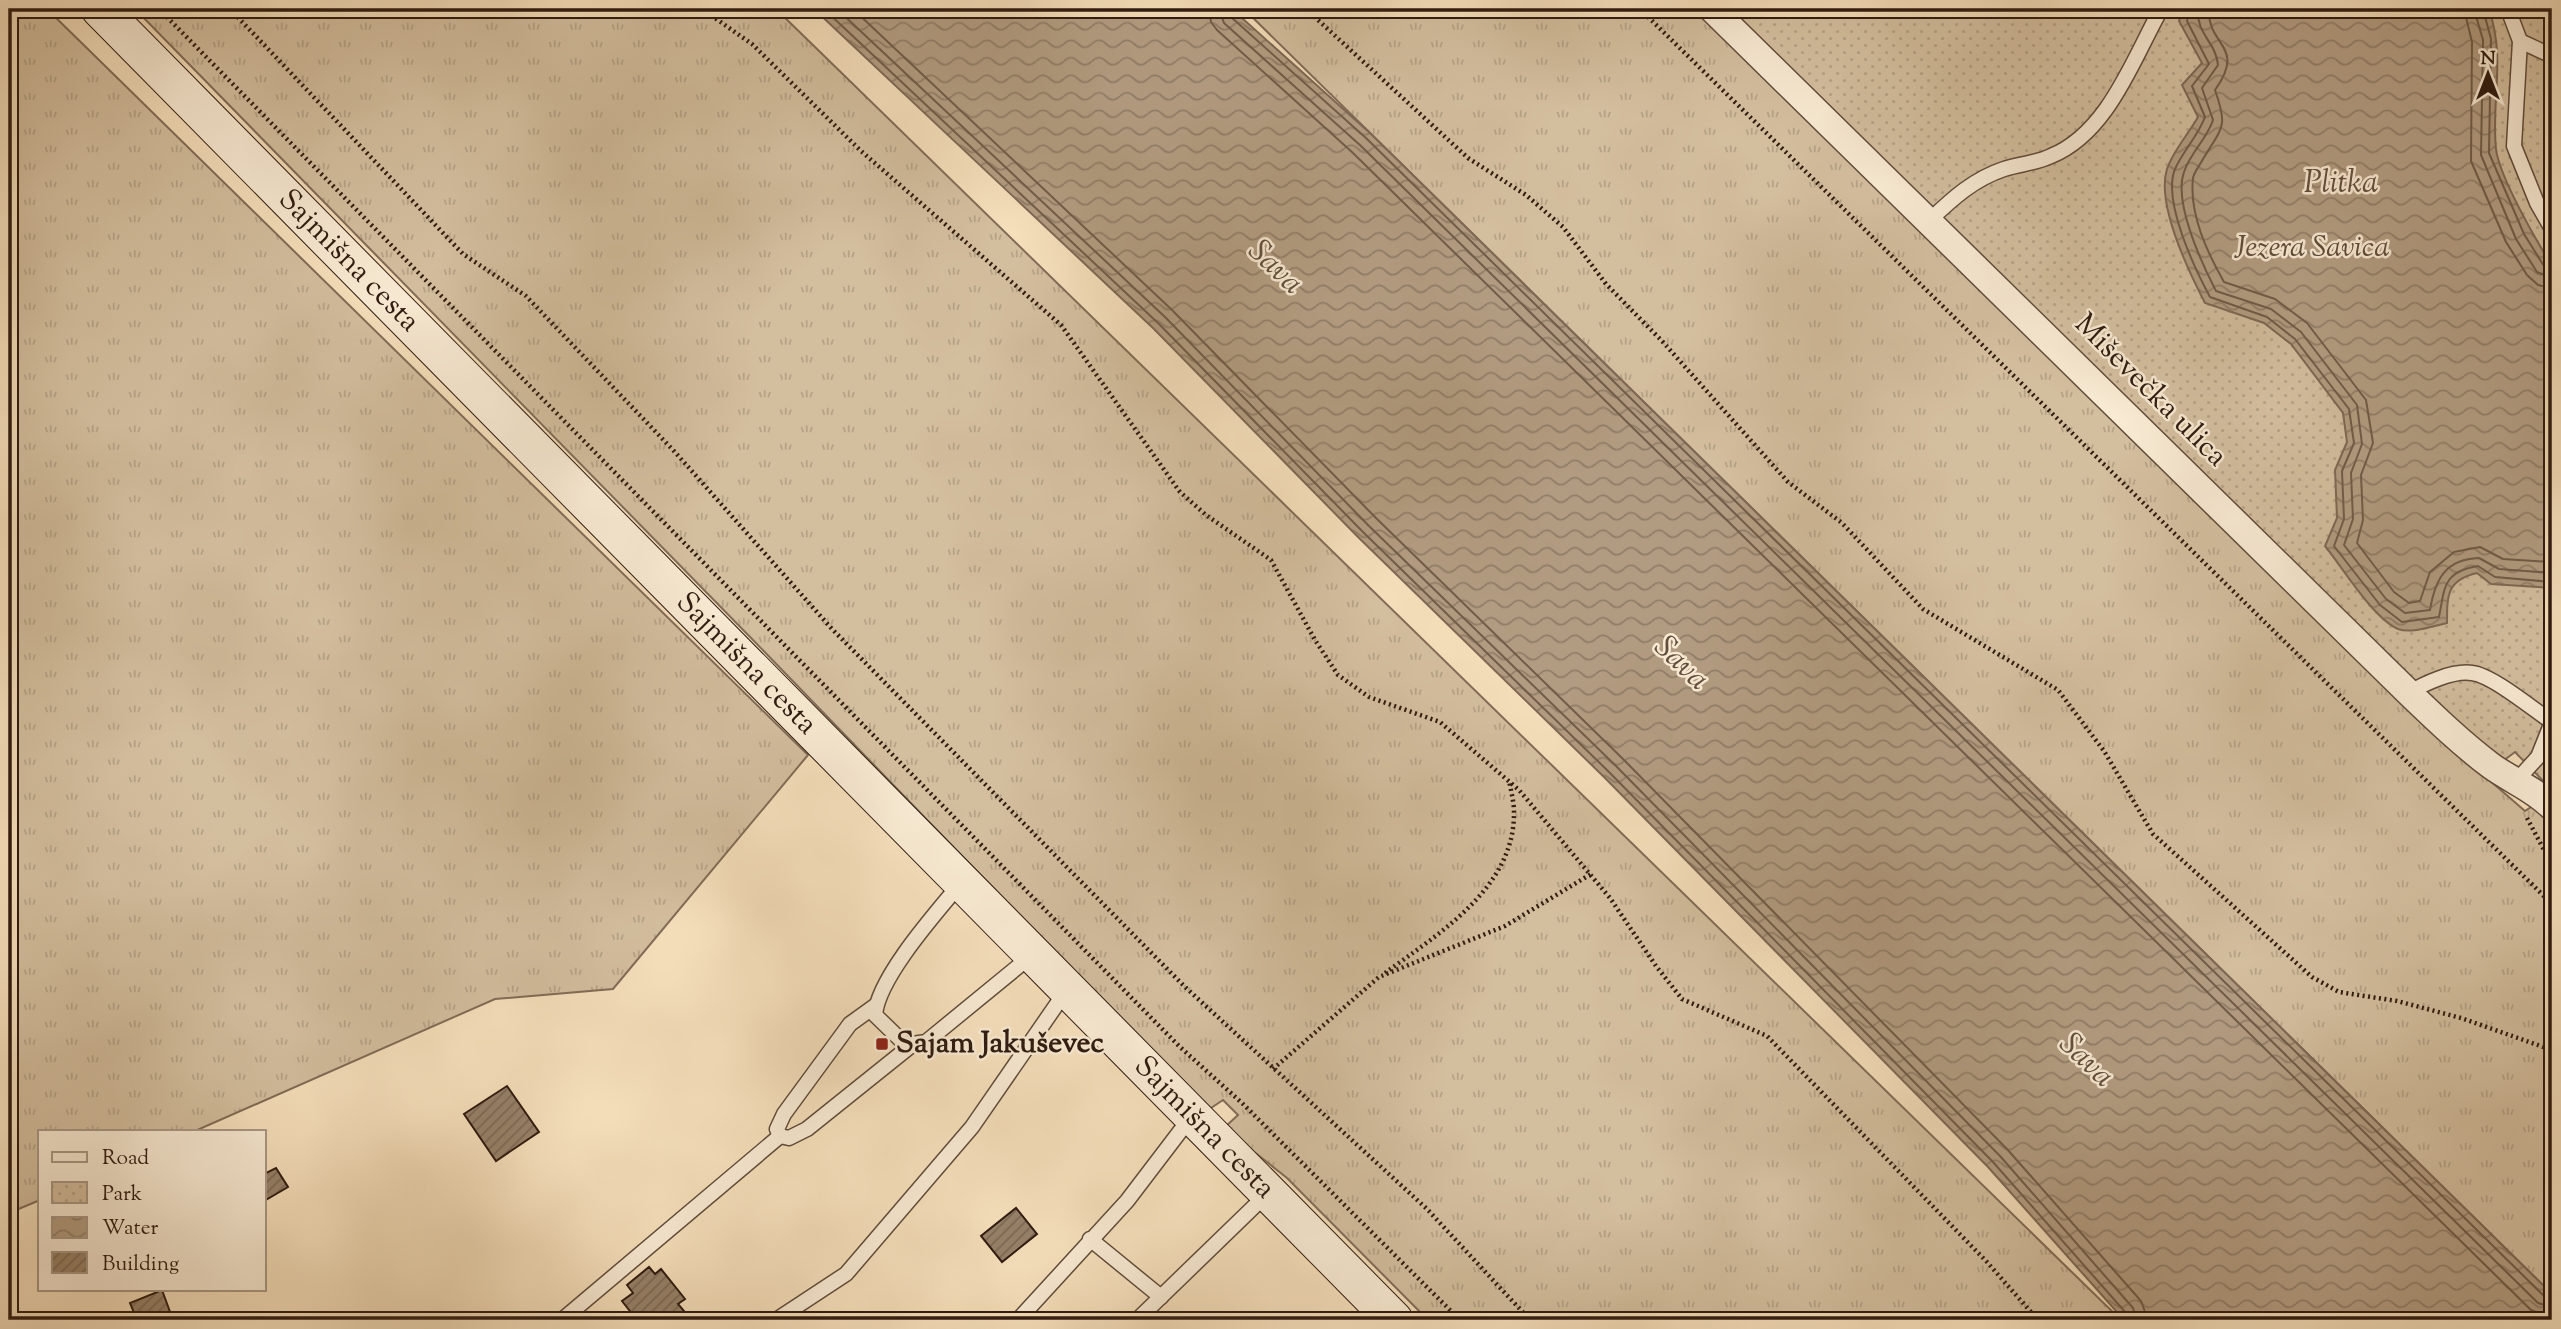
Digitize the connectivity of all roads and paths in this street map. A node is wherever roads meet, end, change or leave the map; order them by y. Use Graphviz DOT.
graph roads {
  1 [pos="100,9"];
  2 [pos="159,9"];
  3 [pos="230,9"];
  4 [pos="702,9"];
  5 [pos="1306,9"];
  6 [pos="1640,9"];
  7 [pos="1712,9"];
  8 [pos="2161,9"];
  9 [pos="2508,9"];
  10 [pos="2520,41"];
  11 [pos="2552,56"];
  12 [pos="1930,220"];
  13 [pos="2552,229"];
  14 [pos="2409,693"];
  15 [pos="2552,722"];
  16 [pos="1509,780"];
  17 [pos="2517,780"];
  18 [pos="2552,807"];
  19 [pos="1591,874"];
  20 [pos="960,884"];
  21 [pos="2552,904"];
  22 [pos="1031,956"];
  23 [pos="1379,977"];
  24 [pos="1066,991"];
  25 [pos="875,1006"];
  26 [pos="913,1044"];
  27 [pos="2552,1050"];
  28 [pos="1273,1069"];
  29 [pos="1191,1117"];
  30 [pos="780,1136"];
  31 [pos="1267,1194"];
  32 [pos="1090,1240"];
  33 [pos="1161,1297"];
  34 [pos="1139,1319"];
  35 [pos="562,1320"];
  36 [pos="776,1320"];
  37 [pos="1018,1320"];
  38 [pos="1394,1320"];
  39 [pos="1460,1320"];
  40 [pos="1530,1320"];
  41 [pos="2038,1320"];
  1 -- 20 [label="street, Sajmišna cesta"];
  2 -- 39 [label="path"];
  3 -- 28 [label="path"];
  4 -- 16 [label="path"];
  5 -- 27 [label="path"];
  6 -- 21 [label="path"];
  7 -- 12 [label="street, Miševečka ulica"];
  8 -- 12 [label="lane"];
  9 -- 10 [label="lane"];
  10 -- 11 [label="lane"];
  10 -- 13 [label="lane"];
  12 -- 14 [label="street, Miševečka ulica"];
  14 -- 15 [label="lane"];
  14 -- 17 [label="street, Miševečka ulica"];
  15 -- 17 [label="lane"];
  16 -- 19 [label="path"];
  16 -- 23 [label="path"];
  17 -- 18 [label="street, Miševečka ulica"];
  19 -- 23 [label="path"];
  19 -- 41 [label="path"];
  20 -- 22 [label="street, Sajmišna cesta"];
  20 -- 25 [label="lane"];
  22 -- 24 [label="street, Sajmišna cesta"];
  22 -- 26 [label="lane"];
  23 -- 28 [label="path"];
  24 -- 29 [label="street, Sajmišna cesta"];
  24 -- 36 [label="lane"];
  25 -- 26 [label="lane"];
  25 -- 30 [label="lane"];
  26 -- 30 [label="lane"];
  28 -- 40 [label="path"];
  29 -- 31 [label="street, Sajmišna cesta"];
  29 -- 32 [label="lane"];
  30 -- 35 [label="lane"];
  31 -- 33 [label="lane"];
  31 -- 38 [label="street, Sajmišna cesta"];
  32 -- 33 [label="lane"];
  32 -- 37 [label="lane"];
  33 -- 34 [label="lane"];
}
